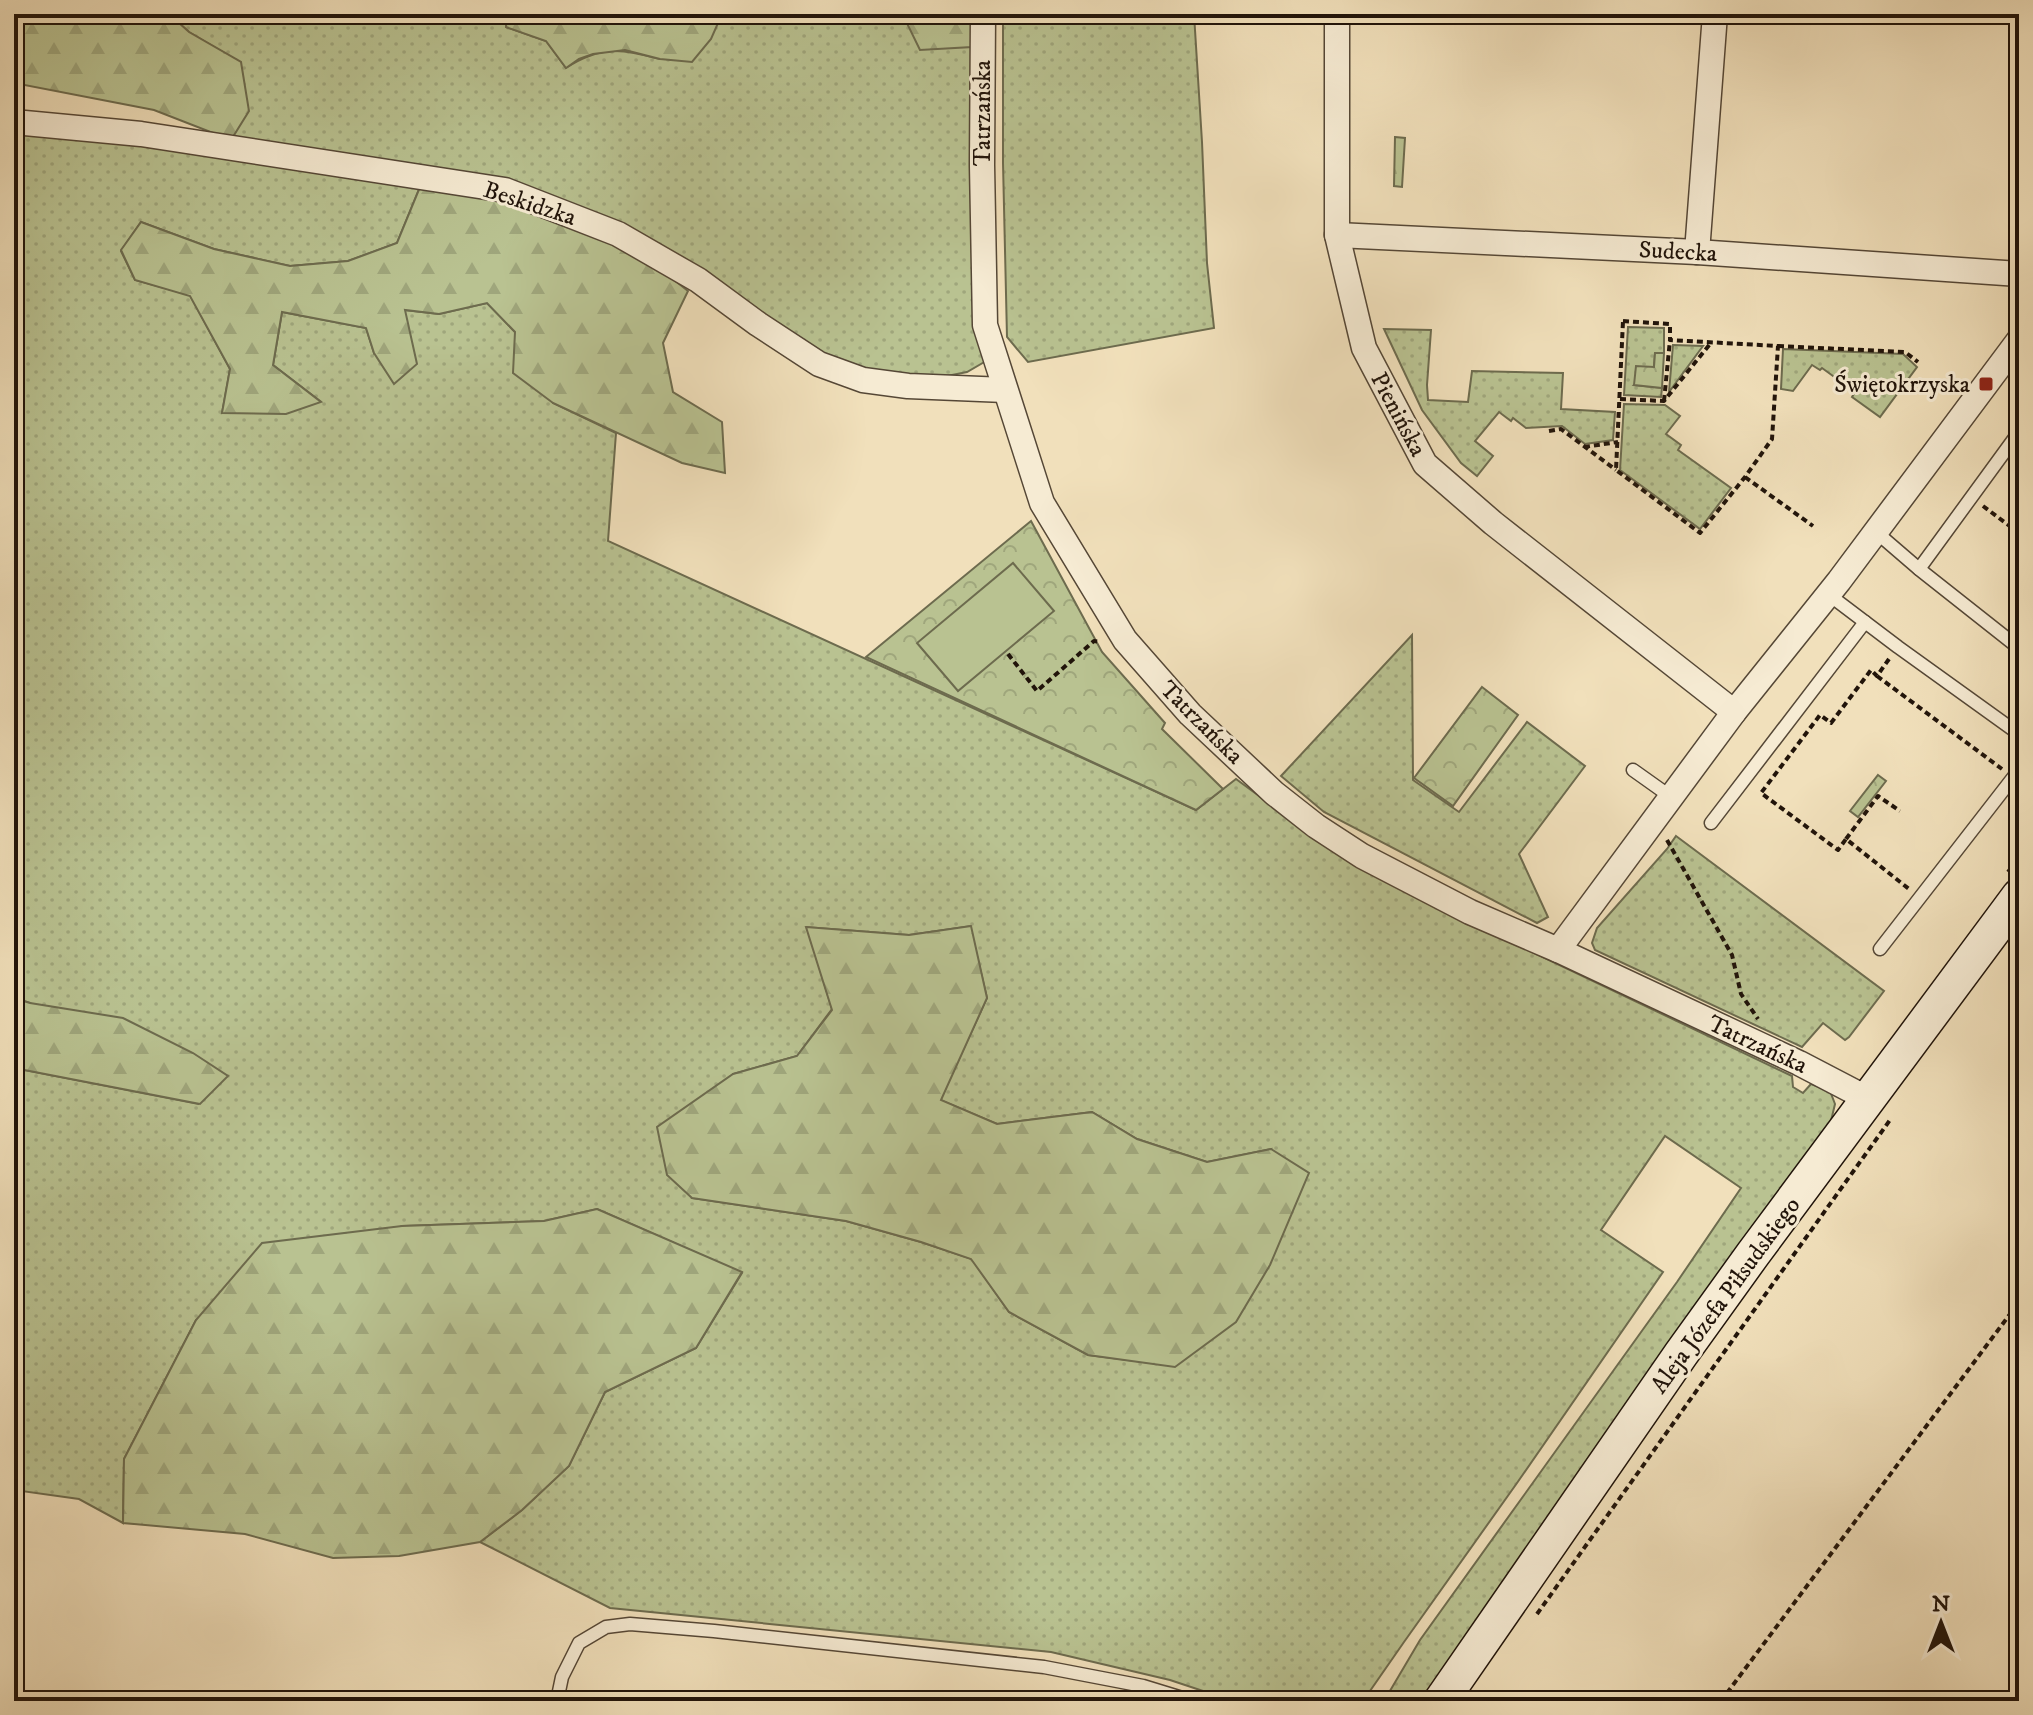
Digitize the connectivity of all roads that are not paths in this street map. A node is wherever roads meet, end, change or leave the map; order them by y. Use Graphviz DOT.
graph roads {
  1 [pos="983,14"];
  2 [pos="1715,14"];
  3 [pos="1337,21"];
  4 [pos="14,122"];
  5 [pos="1337,235"];
  6 [pos="1697,252"];
  7 [pos="2019,274"];
  8 [pos="2019,340"];
  9 [pos="1005,390"];
  10 [pos="2019,432"];
  11 [pos="1876,532"];
  12 [pos="1919,569"];
  13 [pos="1828,594"];
  14 [pos="1865,622"];
  15 [pos="2019,648"];
  16 [pos="1734,712"];
  17 [pos="2019,734"];
  18 [pos="1633,770"];
  19 [pos="2016,774"];
  20 [pos="1671,797"];
  21 [pos="1711,823"];
  22 [pos="2019,896"];
  23 [pos="1880,949"];
  24 [pos="1558,950"];
  25 [pos="1881,1107"];
  26 [pos="557,1701"];
  27 [pos="1192,1701"];
  28 [pos="1441,1701"];
  1 -- 9 [label="street, Tatrzańska"];
  2 -- 6 [label="street"];
  3 -- 5 [label="street, Pienińska"];
  4 -- 9 [label="street, Beskidzka"];
  5 -- 6 [label="street, Sudecka"];
  5 -- 16 [label="street, Pienińska"];
  6 -- 7 [label="street, Sudecka"];
  8 -- 11 [label="street"];
  9 -- 24 [label="street, Tatrzańska"];
  10 -- 12 [label="lane"];
  11 -- 12 [label="lane"];
  11 -- 13 [label="street"];
  12 -- 15 [label="lane"];
  13 -- 14 [label="lane"];
  13 -- 16 [label="street"];
  14 -- 17 [label="lane"];
  14 -- 21 [label="lane"];
  16 -- 20 [label="street"];
  18 -- 20 [label="lane"];
  19 -- 23 [label="lane"];
  20 -- 24 [label="street"];
  22 -- 25 [label="main road, Aleja Józefa Piłsudskiego"];
  24 -- 25 [label="street, Tatrzańska"];
  25 -- 28 [label="main road, Aleja Józefa Piłsudskiego"];
  26 -- 27 [label="lane"];
}
